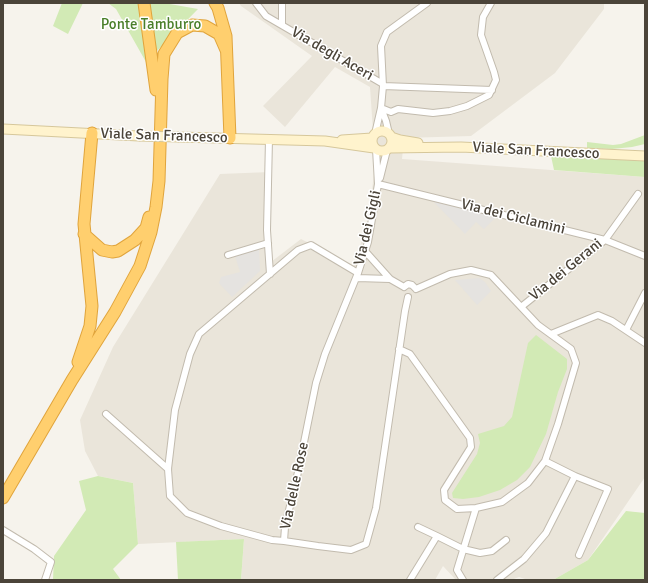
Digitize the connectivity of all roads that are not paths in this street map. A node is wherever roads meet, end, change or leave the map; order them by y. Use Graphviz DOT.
graph roads {
  1 [pos="144,3"];
  2 [pos="215,3"];
  3 [pos="256,3"];
  4 [pos="282,3"];
  5 [pos="427,3"];
  6 [pos="491,3"];
  7 [pos="282,25"];
  8 [pos="226,50"];
  9 [pos="383,85"];
  10 [pos="492,90"];
  11 [pos="381,108"];
  12 [pos="160,121"];
  13 [pos="3,129"];
  14 [pos="92,133"];
  15 [pos="374,136"];
  16 [pos="390,136"];
  17 [pos="230,138"];
  18 [pos="269,139"];
  19 [pos="358,142"];
  20 [pos="408,145"];
  21 [pos="375,148"];
  22 [pos="388,149"];
  23 [pos="645,149"];
  24 [pos="628,155"];
  25 [pos="645,156"];
  26 [pos="159,181"];
  27 [pos="378,184"];
  28 [pos="638,194"];
  29 [pos="84,234"];
  30 [pos="605,240"];
  31 [pos="268,242"];
  32 [pos="365,251"];
  33 [pos="228,255"];
  34 [pos="645,256"];
  35 [pos="270,274"];
  36 [pos="357,275"];
  37 [pos="390,279"];
  38 [pos="404,287"];
  39 [pos="416,290"];
  40 [pos="645,293"];
  41 [pos="408,297"];
  42 [pos="521,307"];
  43 [pos="626,330"];
  44 [pos="551,334"];
  45 [pos="645,343"];
  46 [pos="399,349"];
  47 [pos="72,380"];
  48 [pos="106,414"];
  49 [pos="545,461"];
  50 [pos="168,469"];
  51 [pos="575,476"];
  52 [pos="3,498"];
  53 [pos="476,508"];
  54 [pos="418,527"];
  55 [pos="3,530"];
  56 [pos="437,536"];
  57 [pos="506,540"];
  58 [pos="284,541"];
  59 [pos="464,549"];
  60 [pos="579,555"];
  61 [pos="46,580"];
  62 [pos="410,580"];
  63 [pos="463,580"];
  64 [pos="497,580"];
  1 -- 12 [label="highway"];
  2 -- 8 [label="highway"];
  3 -- 7 [label="street, Via degli Aceri"];
  4 -- 7 [label="street, Via degli Aceri"];
  5 -- 9 [label="street, Via degli Aceri"];
  6 -- 10 [label="street"];
  7 -- 9 [label="street, Via degli Aceri"];
  8 -- 12 [label="highway"];
  8 -- 17 [label="highway"];
  9 -- 10 [label="street"];
  9 -- 11 [label="street, Via degli Aceri"];
  10 -- 11 [label="street"];
  11 -- 15 [label="street, Via degli Aceri"];
  11 -- 16 [label="street, Via degli Aceri"];
  12 -- 26 [label="highway"];
  13 -- 14 [label="street, Viale San Francesco"];
  14 -- 17 [label="street, Viale San Francesco, bridge"];
  14 -- 29 [label="highway"];
  15 -- 16 [label="street"];
  15 -- 19 [label="street, Viale San Francesco"];
  15 -- 21 [label="street"];
  16 -- 20 [label="street, Viale San Francesco"];
  16 -- 22 [label="street"];
  17 -- 18 [label="street, Viale San Francesco"];
  18 -- 19 [label="street, Viale San Francesco"];
  18 -- 31 [label="street"];
  19 -- 21 [label="street, Viale San Francesco"];
  20 -- 22 [label="street, Viale San Francesco"];
  20 -- 24 [label="street, Viale San Francesco"];
  21 -- 22 [label="street"];
  21 -- 27 [label="street, Via dei Gigli"];
  22 -- 27 [label="street, Via dei Gigli"];
  23 -- 24 [label="street, Viale San Francesco"];
  24 -- 25 [label="street, Viale San Francesco"];
  26 -- 29 [label="highway"];
  26 -- 47 [label="highway"];
  27 -- 30 [label="street, Via dei Ciclamini"];
  27 -- 32 [label="street, Via dei Gigli"];
  28 -- 30 [label="street, Via dei Gerani"];
  29 -- 47 [label="highway"];
  30 -- 34 [label="street, Via dei Ciclamini"];
  30 -- 42 [label="street, Via dei Gerani"];
  31 -- 33 [label="street"];
  31 -- 35 [label="street"];
  32 -- 36 [label="street, Via dei Gigli"];
  32 -- 37 [label="street"];
  35 -- 36 [label="street"];
  35 -- 50 [label="street"];
  36 -- 37 [label="street"];
  36 -- 58 [label="street, Via delle Rose"];
  37 -- 38 [label="street"];
  38 -- 39 [label="street"];
  38 -- 41 [label="street"];
  39 -- 41 [label="street"];
  39 -- 42 [label="street"];
  40 -- 43 [label="street"];
  41 -- 46 [label="street, Via delle Rose"];
  42 -- 44 [label="street"];
  43 -- 44 [label="street"];
  43 -- 45 [label="street"];
  44 -- 49 [label="street"];
  46 -- 53 [label="street"];
  46 -- 58 [label="street, Via delle Rose"];
  47 -- 52 [label="highway"];
  48 -- 50 [label="street"];
  49 -- 51 [label="street"];
  49 -- 53 [label="street"];
  50 -- 58 [label="street"];
  51 -- 60 [label="street"];
  51 -- 64 [label="street"];
  53 -- 59 [label="street"];
  54 -- 56 [label="street"];
  55 -- 61 [label="street"];
  56 -- 59 [label="street"];
  56 -- 62 [label="street"];
  57 -- 59 [label="street"];
  59 -- 63 [label="street"];
}
